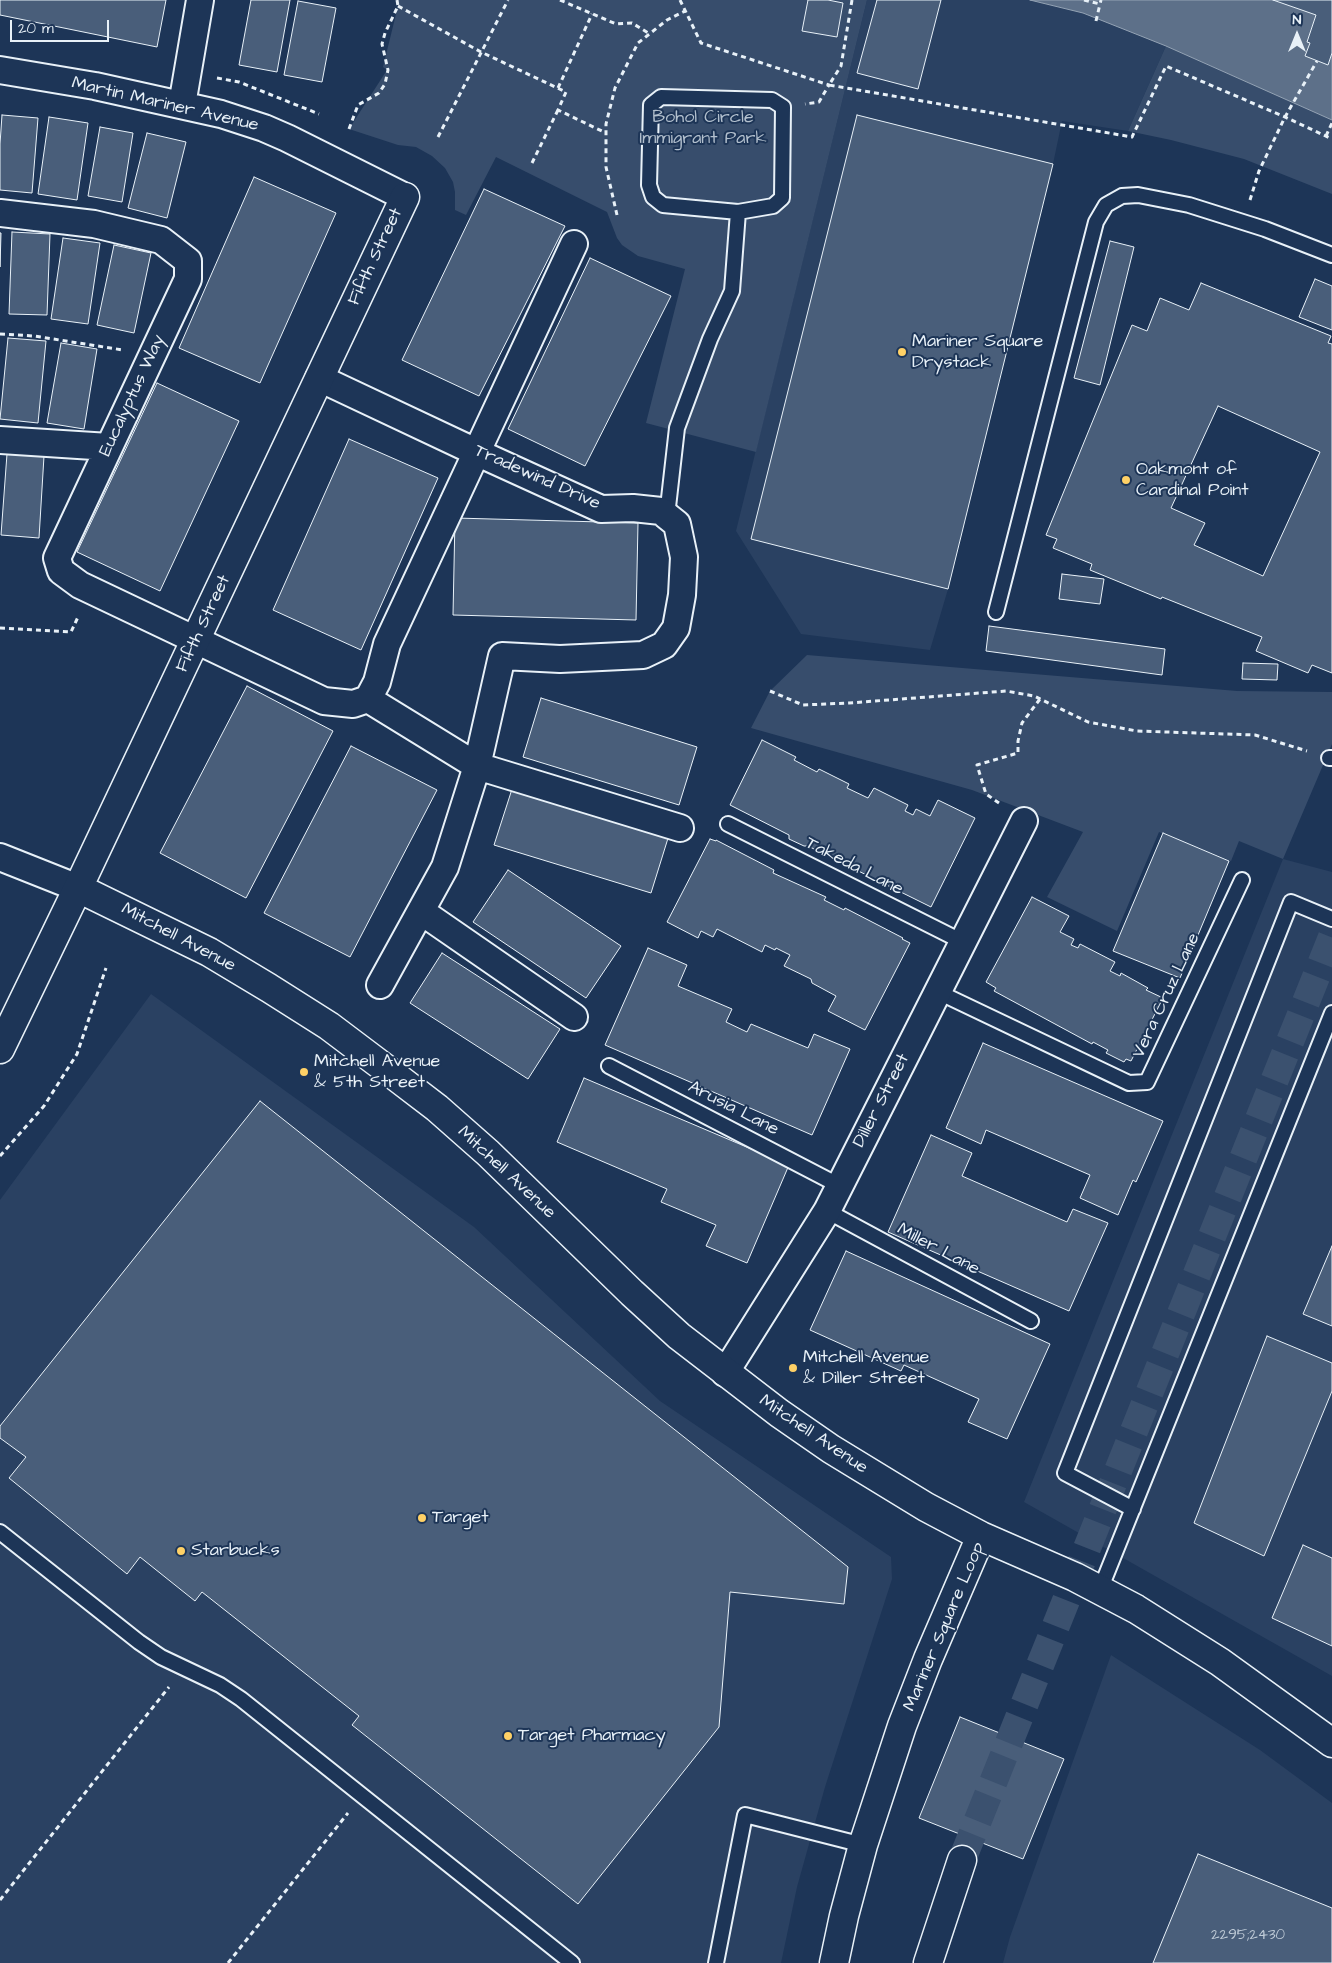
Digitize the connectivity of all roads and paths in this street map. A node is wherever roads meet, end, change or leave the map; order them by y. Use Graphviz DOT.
graph roads {
  1 [pos="200,0"];
  2 [pos="398,0"];
  3 [pos="508,0"];
  4 [pos="560,0"];
  5 [pos="680,0"];
  6 [pos="852,0"];
  7 [pos="1084,0"];
  8 [pos="1100,2"];
  9 [pos="398,6"];
  10 [pos="592,14"];
  11 [pos="1096,21"];
  12 [pos="650,34"];
  13 [pos="482,52"];
  14 [pos="1317,61"];
  15 [pos="0,70"];
  16 [pos="212,77"];
  17 [pos="829,86"];
  18 [pos="558,88"];
  19 [pos="182,105"];
  20 [pos="783,107"];
  21 [pos="558,110"];
  22 [pos="319,114"];
  23 [pos="1286,117"];
  24 [pos="1332,123"];
  25 [pos="349,129"];
  26 [pos="606,133"];
  27 [pos="1326,136"];
  28 [pos="438,138"];
  29 [pos="1332,139"];
  30 [pos="532,163"];
  31 [pos="404,197"];
  32 [pos="738,212"];
  33 [pos="0,213"];
  34 [pos="1244,222"];
  35 [pos="574,244"];
  36 [pos="1332,255"];
  37 [pos="0,334"];
  38 [pos="149,362"];
  39 [pos="319,378"];
  40 [pos="0,440"];
  41 [pos="109,447"];
  42 [pos="476,452"];
  43 [pos="667,516"];
  44 [pos="90,591"];
  45 [pos="996,612"];
  46 [pos="0,628"];
  47 [pos="195,642"];
  48 [pos="770,691"];
  49 [pos="1040,698"];
  50 [pos="368,699"];
  51 [pos="1331,758"];
  52 [pos="477,766"];
  53 [pos="995,812"];
  54 [pos="1024,821"];
  55 [pos="728,824"];
  56 [pos="680,828"];
  57 [pos="0,857"];
  58 [pos="1242,880"];
  59 [pos="78,888"];
  60 [pos="422,912"];
  61 [pos="1332,919"];
  62 [pos="963,942"];
  63 [pos="106,968"];
  64 [pos="380,985"];
  65 [pos="938,992"];
  66 [pos="1332,1013"];
  67 [pos="574,1016"];
  68 [pos="0,1049"];
  69 [pos="609,1066"];
  70 [pos="0,1156"];
  71 [pos="840,1186"];
  72 [pos="827,1211"];
  73 [pos="1031,1321"];
  74 [pos="725,1373"];
  75 [pos="1132,1509"];
  76 [pos="0,1532"];
  77 [pos="981,1536"];
  78 [pos="1100,1590"];
  79 [pos="183,1668"];
  80 [pos="1332,1743"];
  81 [pos="362,1796"];
  82 [pos="863,1845"];
  83 [pos="962,1860"];
  84 [pos="0,1900"];
  85 [pos="228,1963"];
  86 [pos="572,1963"];
  87 [pos="716,1963"];
  88 [pos="834,1963"];
  89 [pos="928,1963"];
  1 -- 19 [label="street"];
  2 -- 9 [label="path"];
  3 -- 13 [label="path"];
  4 -- 10 [label="path"];
  5 -- 17 [label="path"];
  6 -- 17 [label="path"];
  7 -- 8 [label="path"];
  8 -- 11 [label="path"];
  9 -- 13 [label="path"];
  9 -- 25 [label="path"];
  10 -- 12 [label="path"];
  10 -- 18 [label="path"];
  13 -- 18 [label="path"];
  13 -- 28 [label="path"];
  14 -- 23 [label="path"];
  15 -- 19 [label="street, Martin Mariner Avenue"];
  16 -- 22 [label="path"];
  17 -- 20 [label="path"];
  17 -- 23 [label="path"];
  18 -- 21 [label="path"];
  19 -- 31 [label="street, Martin Mariner Avenue"];
  20 -- 32 [label="lane"];
  20 -- 32 [label="lane"];
  21 -- 26 [label="path"];
  21 -- 30 [label="path"];
  23 -- 27 [label="path"];
  23 -- 34 [label="path"];
  24 -- 27 [label="path"];
  27 -- 29 [label="path"];
  31 -- 39 [label="street, Fifth Street"];
  32 -- 43 [label="lane"];
  33 -- 38 [label="street, Eucalyptus Way"];
  34 -- 36 [label="lane"];
  34 -- 45 [label="lane"];
  35 -- 42 [label="street"];
  37 -- 38 [label="path"];
  38 -- 41 [label="street, Eucalyptus Way"];
  39 -- 42 [label="street, Tradewind Drive"];
  39 -- 47 [label="street, Fifth Street"];
  40 -- 41 [label="street"];
  41 -- 44 [label="street, Eucalyptus Way"];
  42 -- 43 [label="street, Tradewind Drive"];
  42 -- 50 [label="street"];
  43 -- 52 [label="street"];
  44 -- 46 [label="path"];
  44 -- 47 [label="street, Eucalyptus Way"];
  47 -- 50 [label="street"];
  47 -- 59 [label="street, Fifth Street"];
  48 -- 49 [label="path"];
  49 -- 51 [label="path"];
  49 -- 53 [label="path"];
  50 -- 52 [label="street"];
  52 -- 56 [label="street"];
  52 -- 60 [label="street"];
  54 -- 62 [label="street, Diller Street"];
  55 -- 62 [label="lane, Takeda Lane"];
  57 -- 59 [label="street, Mitchell Avenue"];
  58 -- 65 [label="lane, Vera Cruz Lane"];
  59 -- 68 [label="street, Fifth Street"];
  59 -- 74 [label="street, Mitchell Avenue"];
  60 -- 64 [label="street"];
  60 -- 67 [label="street"];
  61 -- 75 [label="lane"];
  62 -- 65 [label="street, Diller Street"];
  63 -- 70 [label="path"];
  65 -- 71 [label="street, Diller Street"];
  66 -- 75 [label="lane"];
  69 -- 71 [label="lane, Arusia Lane"];
  71 -- 72 [label="street, Diller Street"];
  72 -- 73 [label="lane, Miller Lane"];
  72 -- 74 [label="street, Diller Street"];
  74 -- 77 [label="street, Mitchell Avenue"];
  75 -- 78 [label="lane"];
  76 -- 79 [label="lane"];
  77 -- 78 [label="street, Mariner Square Loop"];
  77 -- 82 [label="street, Mariner Square Loop"];
  78 -- 80 [label="street, Mariner Square Loop"];
  79 -- 81 [label="lane"];
  79 -- 84 [label="path"];
  81 -- 85 [label="path"];
  81 -- 86 [label="lane"];
  82 -- 87 [label="lane"];
  82 -- 88 [label="street, Mariner Square Loop"];
  83 -- 89 [label="street"];
}
